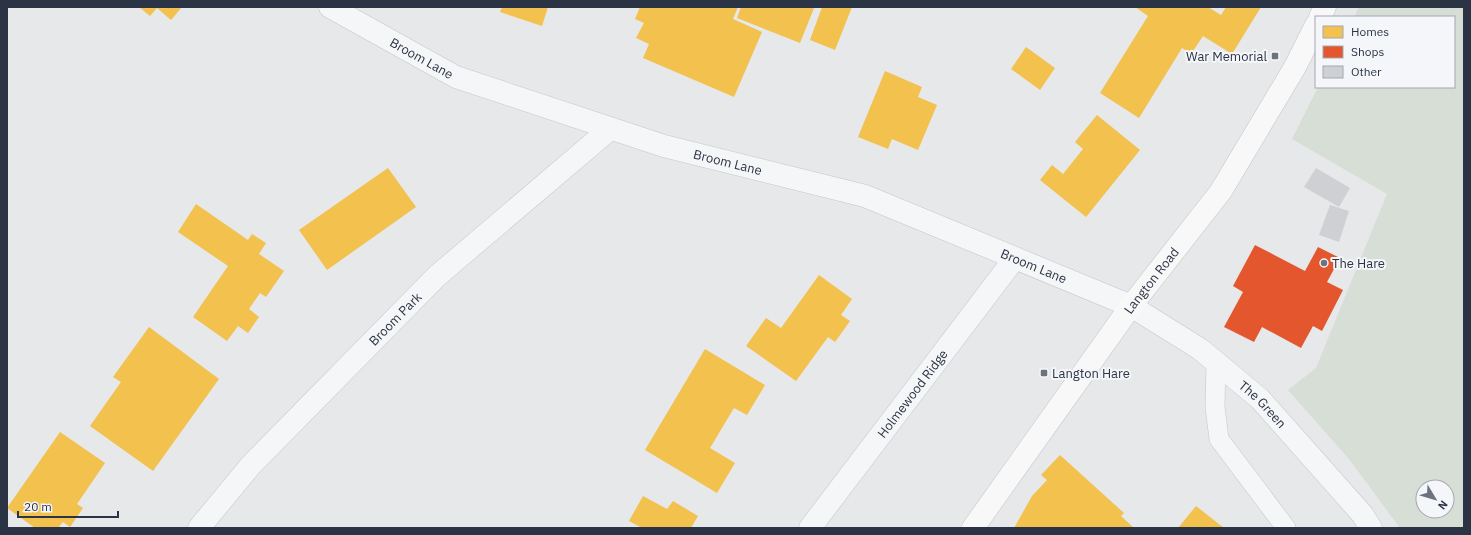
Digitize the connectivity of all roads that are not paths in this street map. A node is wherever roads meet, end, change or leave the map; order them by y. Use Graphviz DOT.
graph roads {
  1 [pos="330,7"];
  2 [pos="1325,7"];
  3 [pos="1320,16"];
  4 [pos="1315,27"];
  5 [pos="610,128"];
  6 [pos="1015,258"];
  7 [pos="1132,306"];
  8 [pos="1216,363"];
  9 [pos="199,528"];
  10 [pos="810,528"];
  11 [pos="973,528"];
  12 [pos="1286,528"];
  13 [pos="1371,528"];
  1 -- 5 [label="street, Broom Lane"];
  2 -- 3 [label="main road"];
  4 -- 7 [label="main road, Langton Road"];
  5 -- 6 [label="street, Broom Lane"];
  5 -- 9 [label="street, Broom Park"];
  6 -- 7 [label="street, Broom Lane"];
  6 -- 10 [label="street, Holmewood Ridge"];
  7 -- 8 [label="street, The Green"];
  7 -- 11 [label="main road, Langton Road"];
  8 -- 12 [label="lane"];
  8 -- 13 [label="street, The Green"];
}
